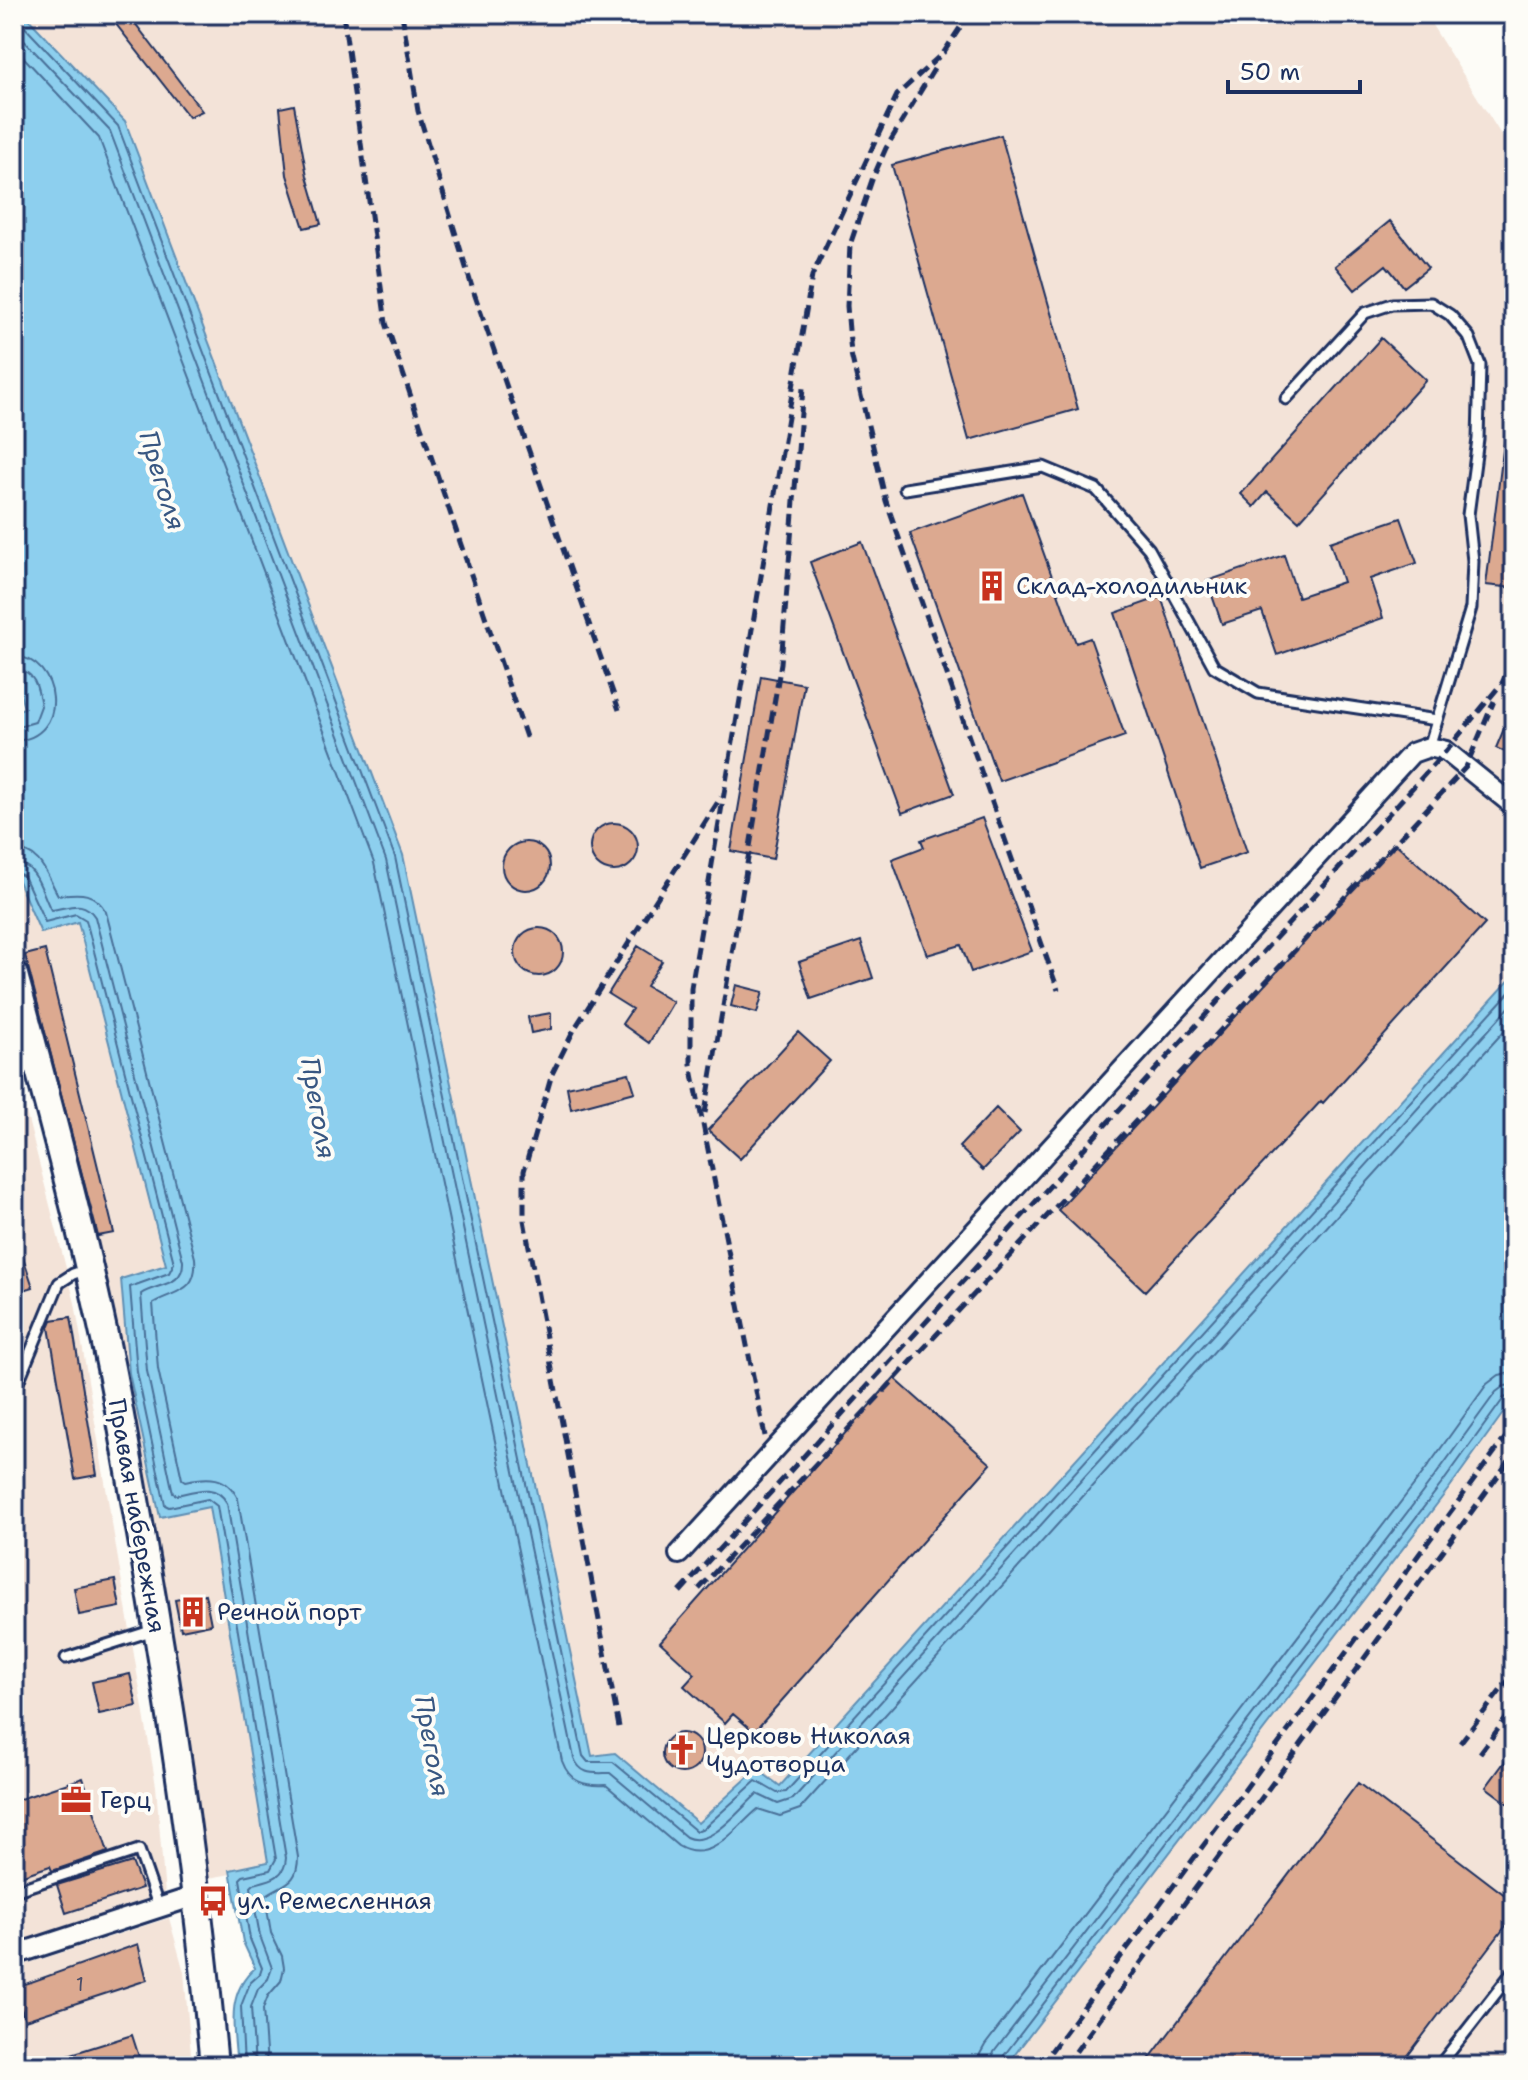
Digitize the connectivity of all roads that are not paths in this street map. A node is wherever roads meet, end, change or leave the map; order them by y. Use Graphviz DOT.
graph roads {
  1 [pos="1286,399"];
  2 [pos="905,489"];
  3 [pos="1437,720"];
  4 [pos="1429,747"];
  5 [pos="1514,806"];
  6 [pos="14,975"];
  7 [pos="89,1269"];
  8 [pos="14,1392"];
  9 [pos="679,1554"];
  10 [pos="158,1629"];
  11 [pos="66,1658"];
  12 [pos="14,1891"];
  13 [pos="195,1896"];
  14 [pos="159,1908"];
  15 [pos="14,1955"];
  16 [pos="1514,1970"];
  17 [pos="214,2066"];
  18 [pos="1439,2066"];
  1 -- 3 [label="lane"];
  2 -- 3 [label="lane"];
  3 -- 4 [label="lane"];
  4 -- 5 [label="street"];
  4 -- 9 [label="street"];
  6 -- 7 [label="main road, Правая набережная"];
  7 -- 8 [label="lane"];
  7 -- 10 [label="main road, Правая набережная"];
  10 -- 11 [label="lane"];
  10 -- 13 [label="main road, Правая набережная"];
  12 -- 14 [label="lane"];
  13 -- 14 [label="street"];
  13 -- 17 [label="main road, Правая набережная"];
  14 -- 15 [label="street"];
  16 -- 18 [label="lane"];
}
